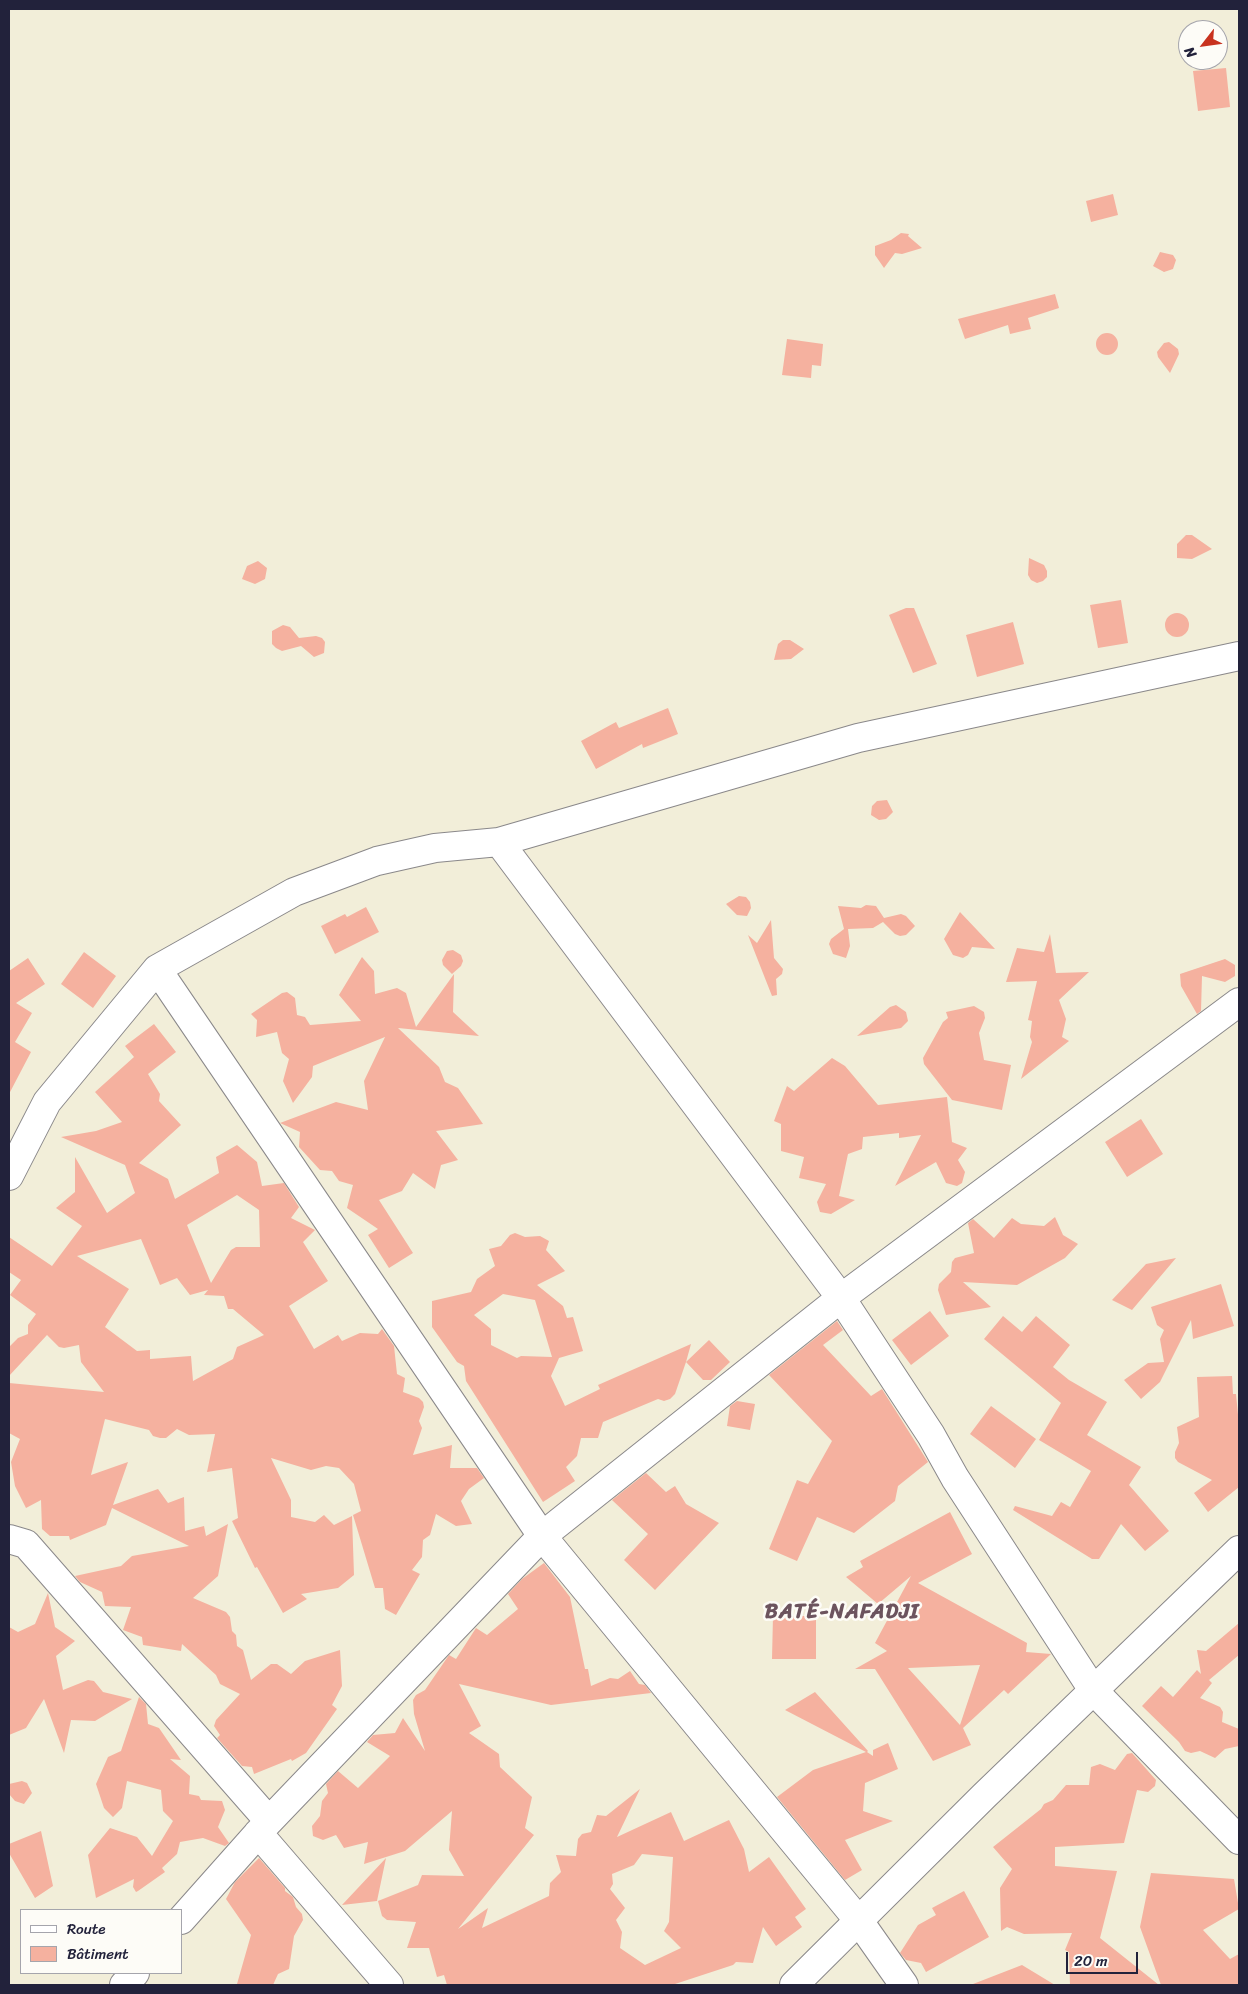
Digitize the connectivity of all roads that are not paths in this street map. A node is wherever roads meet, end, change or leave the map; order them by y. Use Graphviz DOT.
graph roads {
  1 [pos="1239,656"];
  2 [pos="499,842"];
  3 [pos="157,968"];
  4 [pos="1239,1002"];
  5 [pos="9,1176"];
  6 [pos="841,1298"];
  7 [pos="542,1536"];
  8 [pos="9,1539"];
  9 [pos="1239,1550"];
  10 [pos="1093,1690"];
  11 [pos="263,1827"];
  12 [pos="1239,1840"];
  13 [pos="182,1919"];
  14 [pos="859,1921"];
  15 [pos="134,1974"];
  16 [pos="124,1985"];
  17 [pos="389,1985"];
  18 [pos="794,1985"];
  19 [pos="904,1985"];
  1 -- 2 [label="main road"];
  2 -- 3 [label="main road"];
  2 -- 6 [label="main road"];
  3 -- 5 [label="main road"];
  3 -- 7 [label="main road"];
  4 -- 6 [label="main road"];
  6 -- 7 [label="main road"];
  6 -- 10 [label="main road"];
  7 -- 11 [label="main road"];
  7 -- 14 [label="main road"];
  8 -- 11 [label="main road"];
  9 -- 10 [label="main road"];
  10 -- 12 [label="main road"];
  10 -- 14 [label="main road"];
  11 -- 13 [label="main road"];
  11 -- 17 [label="main road"];
  14 -- 18 [label="main road"];
  14 -- 19 [label="main road"];
  15 -- 16 [label="main road"];
}
